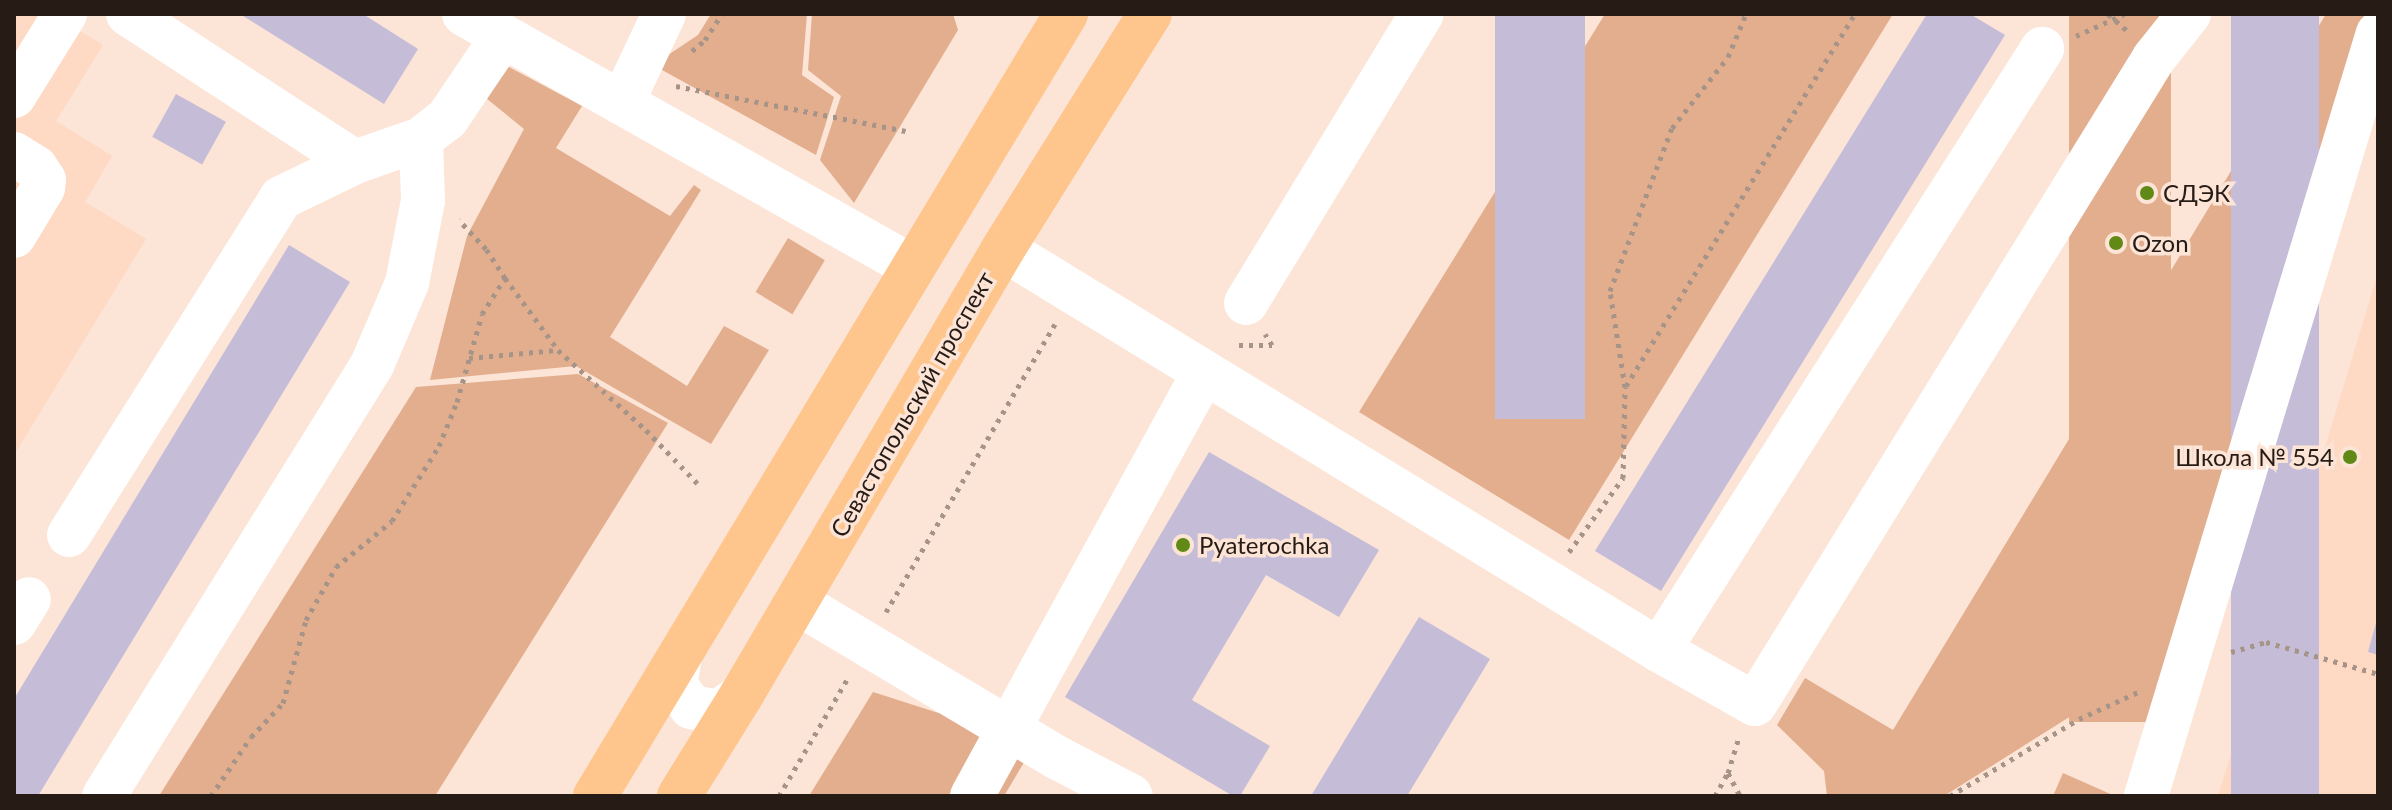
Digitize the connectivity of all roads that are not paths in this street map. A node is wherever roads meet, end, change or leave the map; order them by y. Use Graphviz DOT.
graph roads {
  1 [pos="65,14"];
  2 [pos="128,14"];
  3 [pos="464,14"];
  4 [pos="664,14"];
  5 [pos="1066,14"];
  6 [pos="1150,14"];
  7 [pos="1422,14"];
  8 [pos="2189,14"];
  9 [pos="2378,33"];
  10 [pos="503,36"];
  11 [pos="2042,49"];
  12 [pos="14,96"];
  13 [pos="622,103"];
  14 [pos="421,139"];
  15 [pos="14,154"];
  16 [pos="355,162"];
  17 [pos="14,236"];
  18 [pos="1003,249"];
  19 [pos="911,266"];
  20 [pos="1246,303"];
  21 [pos="1204,372"];
  22 [pos="69,535"];
  23 [pos="796,602"];
  24 [pos="1659,650"];
  25 [pos="680,657"];
  26 [pos="741,696"];
  27 [pos="1011,730"];
  28 [pos="104,796"];
  29 [pos="595,796"];
  30 [pos="679,796"];
  31 [pos="972,796"];
  32 [pos="1131,796"];
  33 [pos="2146,796"];
  1 -- 12 [label="street"];
  2 -- 16 [label="street"];
  3 -- 10 [label="street"];
  4 -- 13 [label="street"];
  5 -- 19 [label="main road"];
  6 -- 18 [label="main road, Севастопольский проспект"];
  7 -- 20 [label="street"];
  8 -- 24 [label="street"];
  9 -- 33 [label="street"];
  10 -- 13 [label="street"];
  10 -- 14 [label="street"];
  11 -- 24 [label="street"];
  13 -- 19 [label="street"];
  14 -- 16 [label="street"];
  14 -- 28 [label="street"];
  15 -- 17 [label="street"];
  16 -- 22 [label="street"];
  18 -- 21 [label="street"];
  18 -- 23 [label="main road, Севастопольский проспект"];
  19 -- 25 [label="main road"];
  21 -- 24 [label="street"];
  21 -- 27 [label="street"];
  23 -- 26 [label="main road, Севастопольский проспект"];
  23 -- 27 [label="street"];
  25 -- 26 [label="street"];
  25 -- 29 [label="main road"];
  26 -- 30 [label="main road, Севастопольский проспект"];
  27 -- 31 [label="street"];
  27 -- 32 [label="street"];
}
